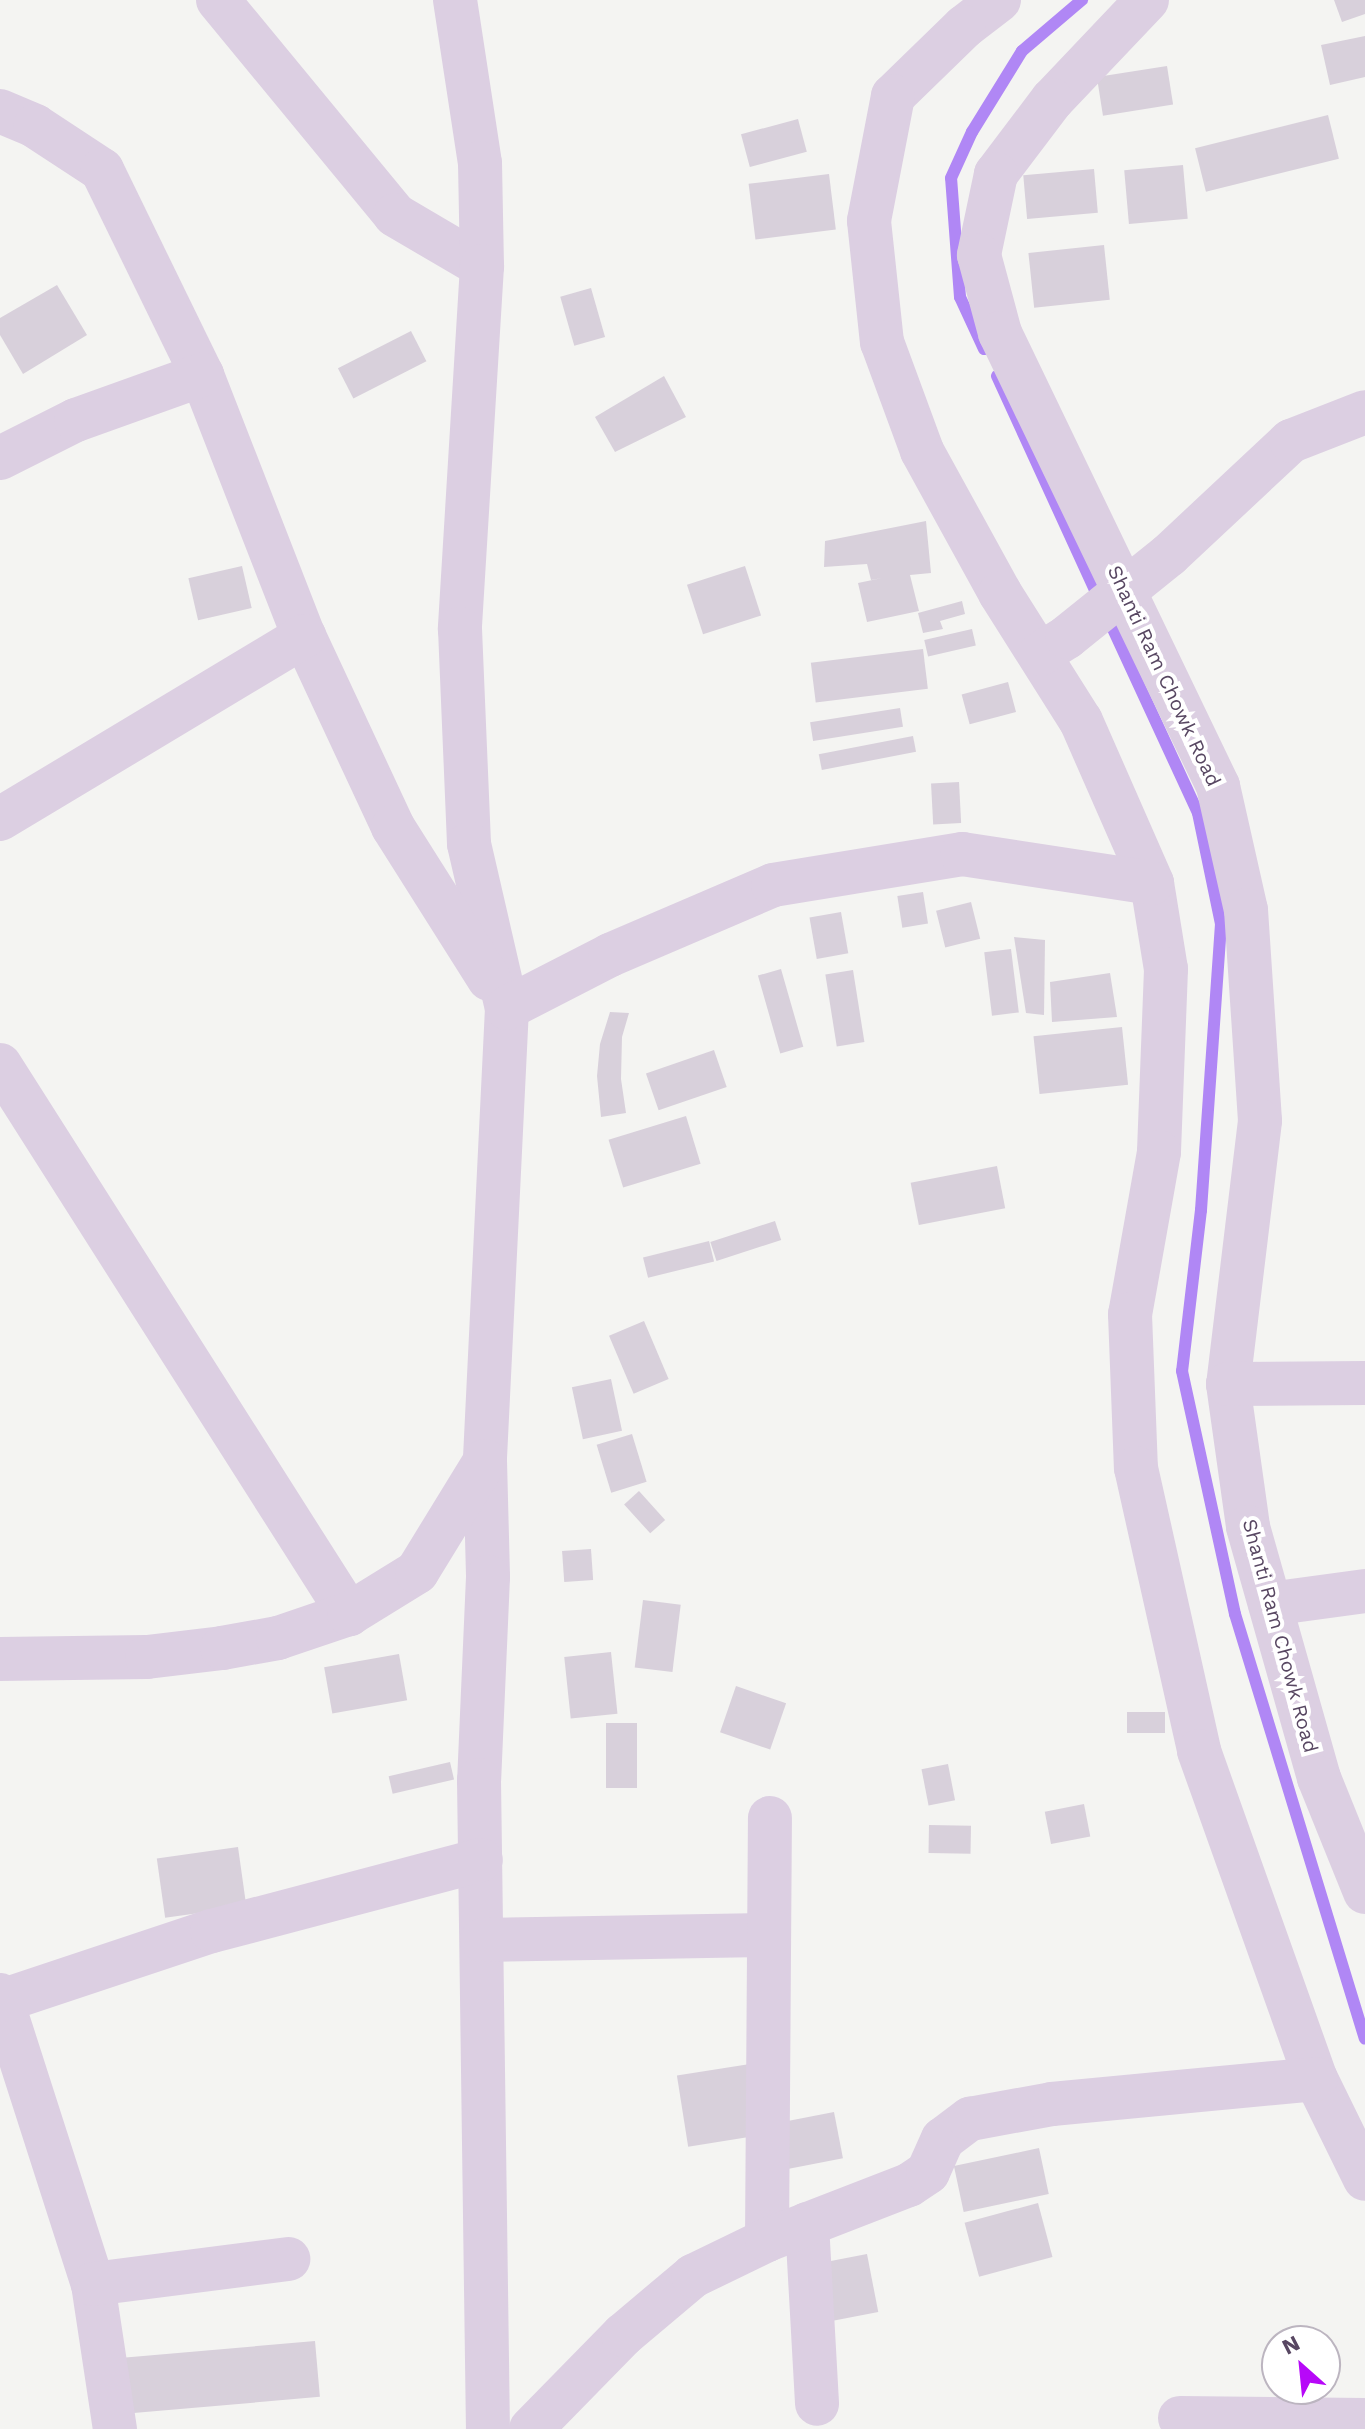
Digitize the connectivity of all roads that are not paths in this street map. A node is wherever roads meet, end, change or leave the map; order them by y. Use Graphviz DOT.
graph roads {
  1 [pos="218,0"];
  2 [pos="455,0"];
  3 [pos="999,0"];
  4 [pos="1147,0"];
  5 [pos="0,111"];
  6 [pos="482,266"];
  7 [pos="202,375"];
  8 [pos="1365,412"];
  9 [pos="0,458"];
  10 [pos="1120,595"];
  11 [pos="304,636"];
  12 [pos="1054,646"];
  13 [pos="0,819"];
  14 [pos="1152,883"];
  15 [pos="507,1008"];
  16 [pos="4,1084"];
  17 [pos="1365,1383"];
  18 [pos="1228,1384"];
  19 [pos="485,1461"];
  20 [pos="1365,1591"];
  21 [pos="1270,1604"];
  22 [pos="349,1614"];
  23 [pos="0,1659"];
  24 [pos="770,1818"];
  25 [pos="1350,1818"];
  26 [pos="481,1860"];
  27 [pos="1365,1892"];
  28 [pos="768,1935"];
  29 [pos="482,1940"];
  30 [pos="2,1997"];
  31 [pos="1316,2079"];
  32 [pos="1365,2179"];
  33 [pos="807,2224"];
  34 [pos="767,2240"];
  35 [pos="288,2259"];
  36 [pos="93,2284"];
  37 [pos="817,2404"];
  38 [pos="1180,2418"];
  39 [pos="1365,2420"];
  40 [pos="115,2429"];
  41 [pos="488,2429"];
  42 [pos="531,2429"];
  1 -- 6 [label="street"];
  2 -- 6 [label="street"];
  3 -- 12 [label="street"];
  4 -- 10 [label="street, Shanti Ram Chowk Road"];
  5 -- 7 [label="street"];
  6 -- 15 [label="street"];
  7 -- 9 [label="street"];
  7 -- 11 [label="street"];
  8 -- 10 [label="street"];
  10 -- 12 [label="street"];
  10 -- 18 [label="street, Shanti Ram Chowk Road"];
  11 -- 13 [label="street"];
  11 -- 15 [label="street"];
  12 -- 14 [label="street"];
  14 -- 15 [label="street"];
  14 -- 31 [label="street"];
  15 -- 19 [label="street"];
  16 -- 22 [label="street"];
  17 -- 18 [label="street"];
  18 -- 21 [label="street, Shanti Ram Chowk Road"];
  19 -- 22 [label="street"];
  19 -- 26 [label="street"];
  20 -- 21 [label="street"];
  21 -- 25 [label="street, Shanti Ram Chowk Road"];
  22 -- 23 [label="street"];
  24 -- 28 [label="street"];
  25 -- 27 [label="street, Shanti Ram Chowk Road"];
  26 -- 29 [label="street"];
  26 -- 30 [label="street"];
  28 -- 29 [label="street"];
  28 -- 34 [label="street"];
  29 -- 41 [label="street"];
  30 -- 36 [label="street"];
  31 -- 32 [label="street"];
  31 -- 33 [label="street"];
  33 -- 34 [label="street"];
  33 -- 37 [label="street"];
  34 -- 42 [label="street"];
  35 -- 36 [label="street"];
  36 -- 40 [label="street"];
  38 -- 39 [label="street"];
}
